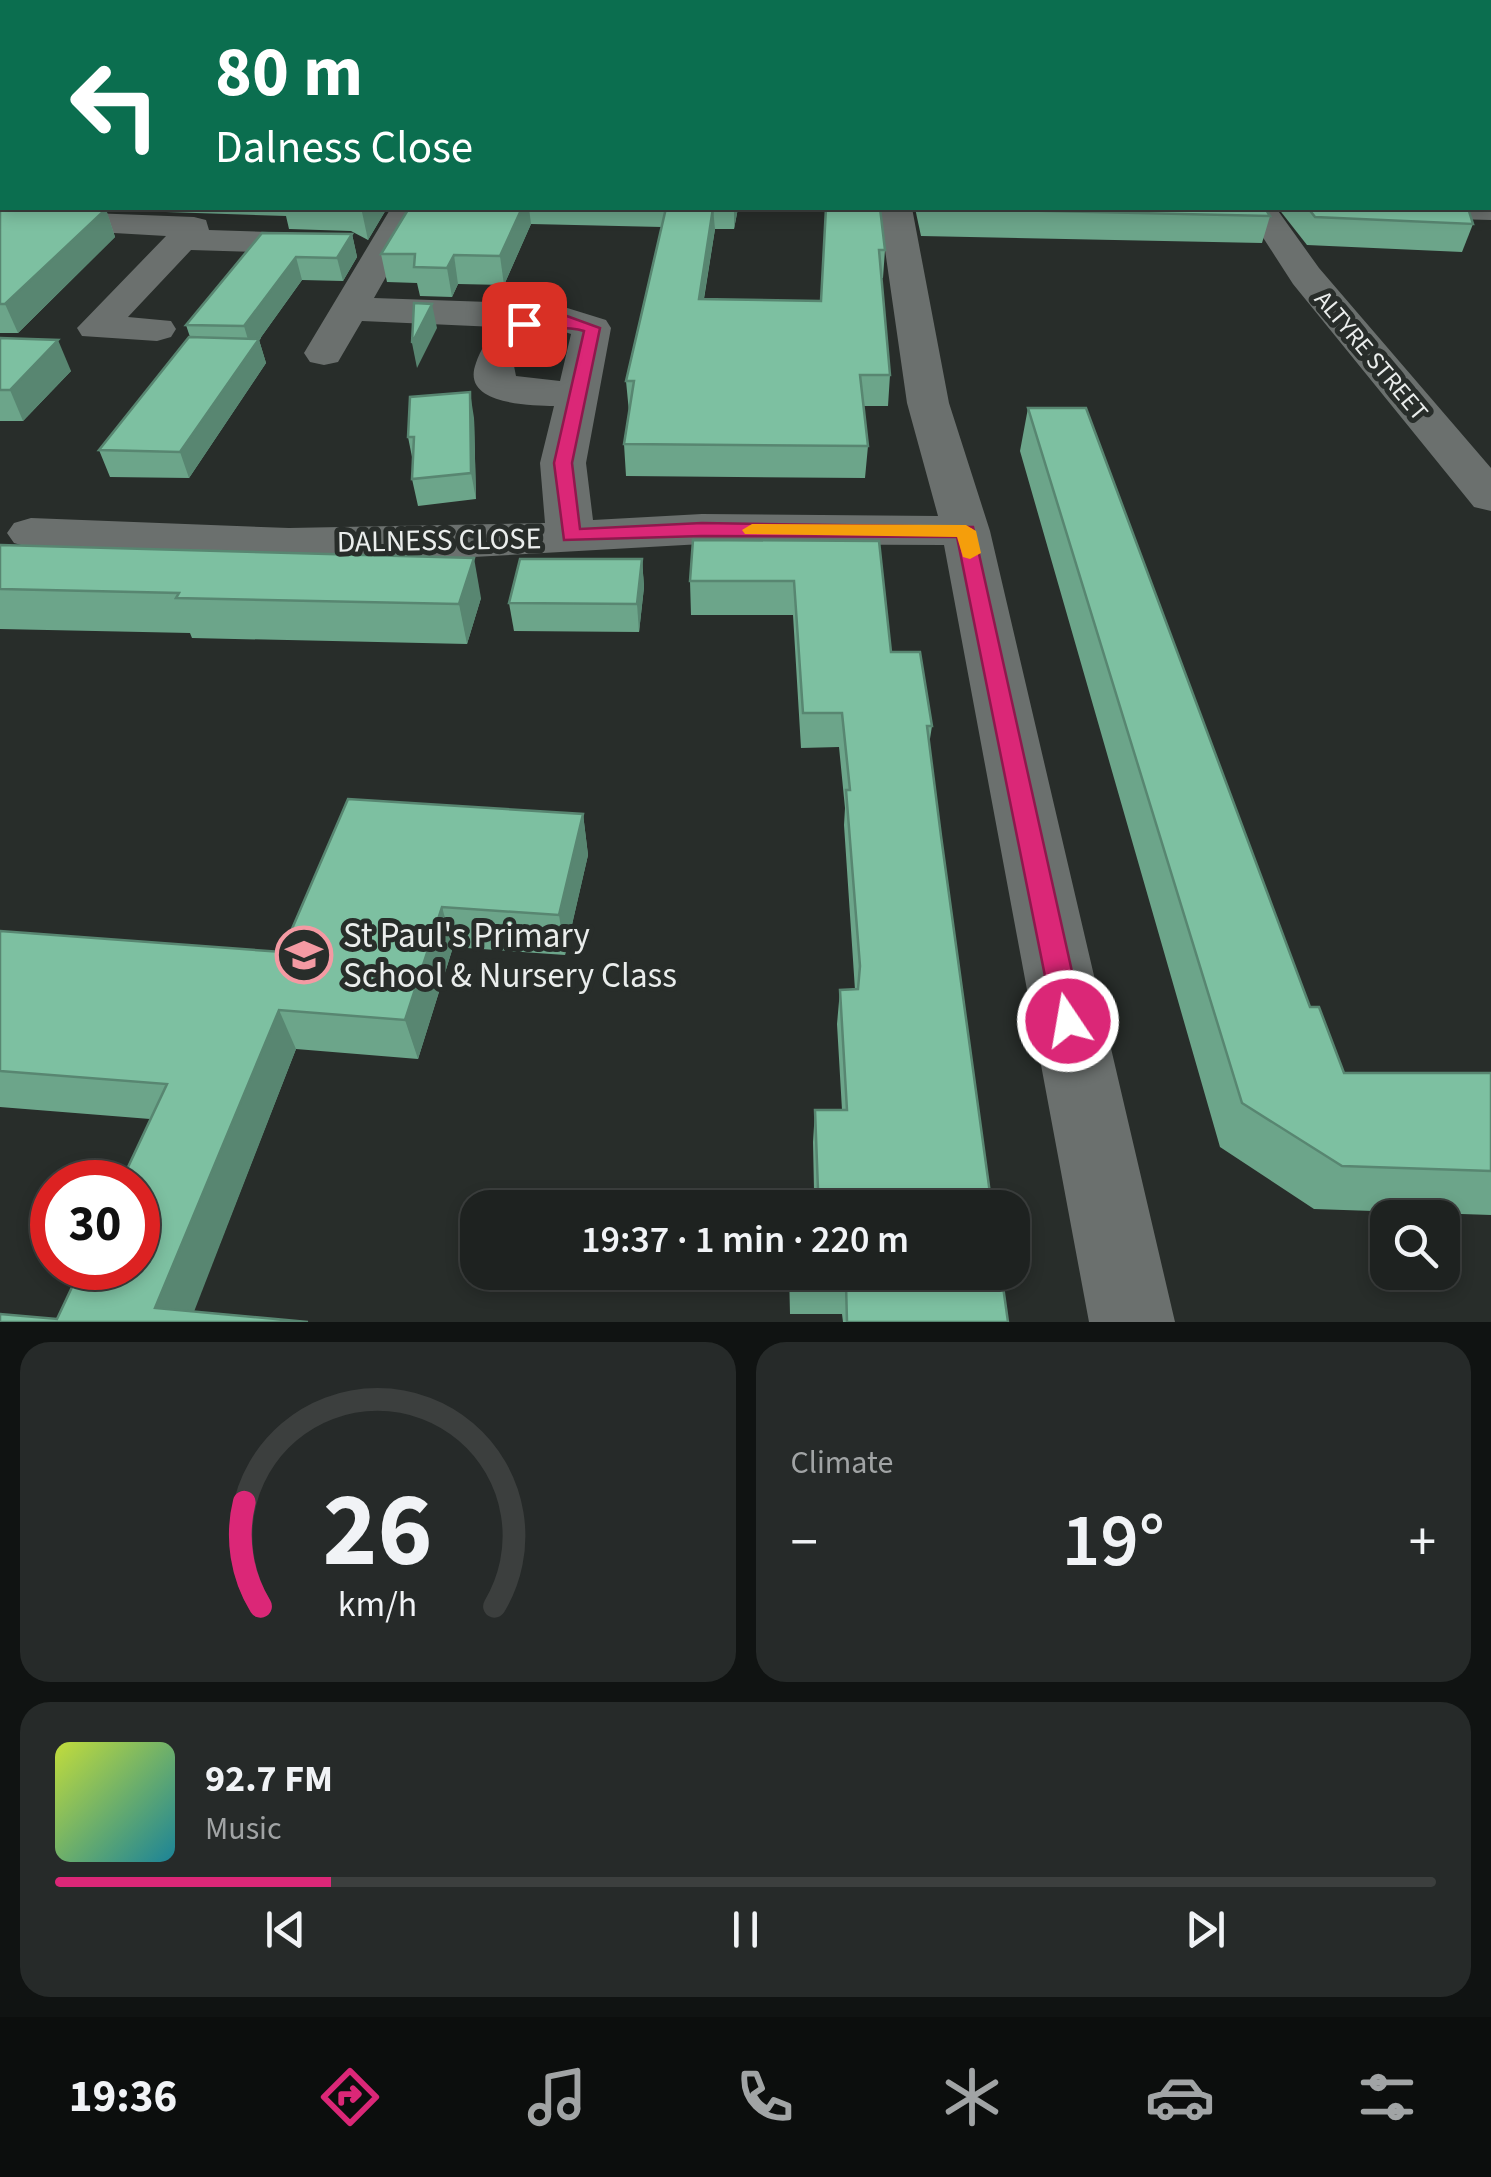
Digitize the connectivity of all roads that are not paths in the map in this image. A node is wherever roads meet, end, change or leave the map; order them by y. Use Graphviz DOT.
graph roads {
  1 [pos="407,210"];
  2 [pos="896,210"];
  3 [pos="1261,210"];
  4 [pos="26,220"];
  5 [pos="183,238"];
  6 [pos="350,246"];
  7 [pos="141,281"];
  8 [pos="180,283"];
  9 [pos="351,309"];
  10 [pos="524,324"];
  11 [pos="68,352"];
  12 [pos="324,352"];
  13 [pos="576,395"];
  14 [pos="1491,497"];
  15 [pos="966,531"];
  16 [pos="31,533"];
  17 [pos="571,536"];
  18 [pos="1132,1322"];
  1 -- 9 [label="street"];
  2 -- 15 [label="street"];
  3 -- 14 [label="street, ALTYRE STREET"];
  4 -- 5 [label="street"];
  5 -- 6 [label="street"];
  5 -- 7 [label="street"];
  7 -- 8 [label="street"];
  7 -- 11 [label="street"];
  9 -- 10 [label="street"];
  9 -- 12 [label="street"];
  10 -- 13 [label="street"];
  10 -- 13 [label="street"];
  13 -- 17 [label="street"];
  15 -- 17 [label="street, DALNESS CLOSE"];
  15 -- 18 [label="street"];
  16 -- 17 [label="street, DALNESS CLOSE"];
}
